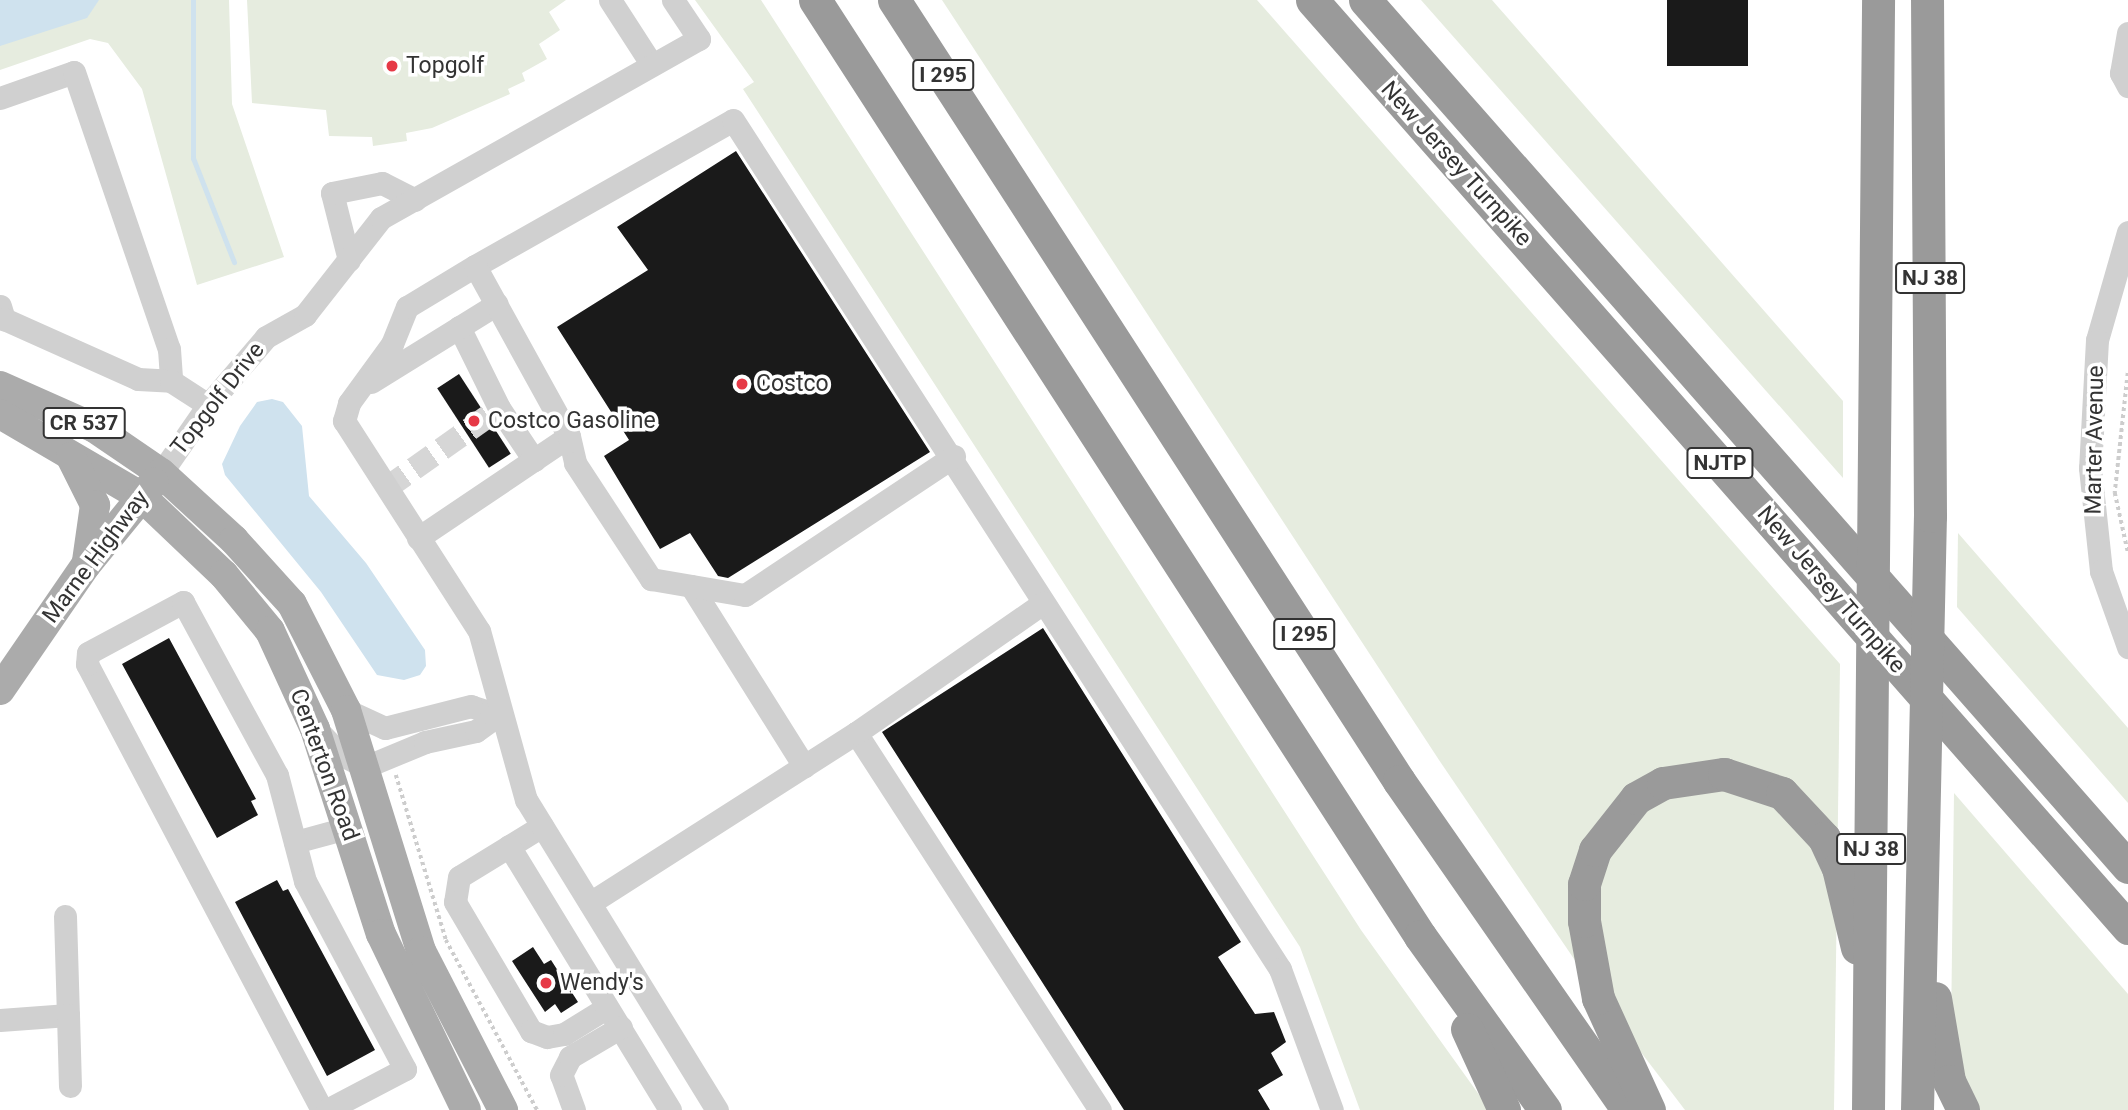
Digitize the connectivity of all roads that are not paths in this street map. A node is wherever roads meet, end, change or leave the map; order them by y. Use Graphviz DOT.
graph roads {
  1 [pos="610,0"];
  2 [pos="673,0"];
  3 [pos="815,0"];
  4 [pos="894,0"];
  5 [pos="1312,0"];
  6 [pos="1365,0"];
  7 [pos="1878,0"];
  8 [pos="1927,0"];
  9 [pos="2128,33"];
  10 [pos="652,65"];
  11 [pos="2126,75"];
  12 [pos="0,98"];
  13 [pos="415,200"];
  14 [pos="2128,232"];
  15 [pos="349,260"];
  16 [pos="475,266"];
  17 [pos="497,304"];
  18 [pos="0,306"];
  19 [pos="459,327"];
  20 [pos="171,381"];
  21 [pos="0,386"];
  22 [pos="359,389"];
  23 [pos="208,405"];
  24 [pos="0,414"];
  25 [pos="569,436"];
  26 [pos="69,454"];
  27 [pos="954,456"];
  28 [pos="534,460"];
  29 [pos="161,473"];
  30 [pos="142,496"];
  31 [pos="418,538"];
  32 [pos="86,565"];
  33 [pos="691,586"];
  34 [pos="1044,603"];
  35 [pos="2128,647"];
  36 [pos="0,690"];
  37 [pos="346,710"];
  38 [pos="498,715"];
  39 [pos="315,729"];
  40 [pos="856,733"];
  41 [pos="804,766"];
  42 [pos="365,767"];
  43 [pos="542,826"];
  44 [pos="347,828"];
  45 [pos="295,842"];
  46 [pos="509,846"];
  47 [pos="2128,867"];
  48 [pos="590,903"];
  49 [pos="65,916"];
  50 [pos="1923,928"];
  51 [pos="2128,928"];
  52 [pos="1420,936"];
  53 [pos="421,951"];
  54 [pos="606,1008"];
  55 [pos="1870,1010"];
  56 [pos="68,1015"];
  57 [pos="0,1020"];
  58 [pos="621,1027"];
  59 [pos="443,1067"];
  60 [pos="405,1069"];
  61 [pos="70,1086"];
  62 [pos="459,1107"];
  63 [pos="324,1110"];
  64 [pos="503,1110"];
  65 [pos="574,1110"];
  66 [pos="670,1110"];
  67 [pos="717,1110"];
  68 [pos="1100,1110"];
  69 [pos="1332,1110"];
  70 [pos="1504,1110"];
  71 [pos="1545,1110"];
  72 [pos="1628,1110"];
  73 [pos="1649,1110"];
  74 [pos="1868,1110"];
  75 [pos="1917,1110"];
  76 [pos="1963,1110"];
  1 -- 10 [label="street"];
  2 -- 10 [label="street, Topgolf Drive"];
  3 -- 52 [label="highway, I 295"];
  4 -- 72 [label="highway, I 295"];
  5 -- 51 [label="highway, New Jersey Turnpike / NJTP"];
  6 -- 47 [label="highway, New Jersey Turnpike / NJTP"];
  7 -- 55 [label="highway, NJ 38"];
  8 -- 50 [label="highway, NJ 38"];
  9 -- 11 [label="street"];
  10 -- 13 [label="street, Topgolf Drive"];
  12 -- 20 [label="street"];
  13 -- 15 [label="street, Topgolf Drive"];
  13 -- 15 [label="street"];
  14 -- 35 [label="street, Marter Avenue"];
  15 -- 23 [label="street, Topgolf Drive"];
  16 -- 17 [label="street"];
  16 -- 22 [label="street"];
  16 -- 27 [label="street"];
  17 -- 19 [label="street"];
  17 -- 25 [label="street"];
  18 -- 20 [label="street"];
  19 -- 22 [label="street"];
  19 -- 28 [label="street"];
  20 -- 23 [label="street"];
  21 -- 29 [label="main road, Marne Highway / CR 537"];
  22 -- 31 [label="street"];
  23 -- 29 [label="street, Topgolf Drive"];
  24 -- 26 [label="main road, CR 537"];
  25 -- 28 [label="street"];
  25 -- 33 [label="street"];
  26 -- 30 [label="main road, Centerton Road"];
  26 -- 32 [label="main road, CR 537"];
  27 -- 33 [label="street"];
  27 -- 34 [label="street"];
  28 -- 31 [label="street"];
  29 -- 30 [label="main road, Marne Highway / CR 537"];
  29 -- 37 [label="main road, Centerton Road"];
  30 -- 32 [label="main road, Marne Highway / CR 537"];
  30 -- 39 [label="main road, Centerton Road"];
  31 -- 38 [label="street"];
  32 -- 36 [label="main road, Marne Highway / CR 537"];
  33 -- 41 [label="street"];
  34 -- 40 [label="street"];
  34 -- 69 [label="street"];
  37 -- 38 [label="street"];
  37 -- 42 [label="main road, Centerton Road"];
  38 -- 42 [label="street"];
  38 -- 43 [label="street"];
  39 -- 42 [label="street"];
  39 -- 44 [label="main road, Centerton Road"];
  40 -- 41 [label="street"];
  40 -- 68 [label="street"];
  41 -- 48 [label="street"];
  42 -- 53 [label="main road, Centerton Road"];
  43 -- 46 [label="street"];
  43 -- 48 [label="street"];
  44 -- 45 [label="street"];
  44 -- 53 [label="main road"];
  44 -- 59 [label="main road, Centerton Road"];
  45 -- 60 [label="street"];
  45 -- 63 [label="street"];
  46 -- 54 [label="street"];
  46 -- 54 [label="street"];
  48 -- 67 [label="street"];
  49 -- 56 [label="street"];
  50 -- 75 [label="highway, NJ 38"];
  50 -- 76 [label="highway"];
  52 -- 70 [label="highway"];
  52 -- 71 [label="highway, I 295"];
  53 -- 64 [label="main road, Centerton Road"];
  54 -- 58 [label="street"];
  55 -- 73 [label="highway"];
  55 -- 74 [label="highway, NJ 38"];
  56 -- 57 [label="street"];
  56 -- 61 [label="street"];
  58 -- 65 [label="street"];
  58 -- 66 [label="street"];
  59 -- 60 [label="street"];
  59 -- 62 [label="main road, Centerton Road"];
  60 -- 63 [label="street"];
}
